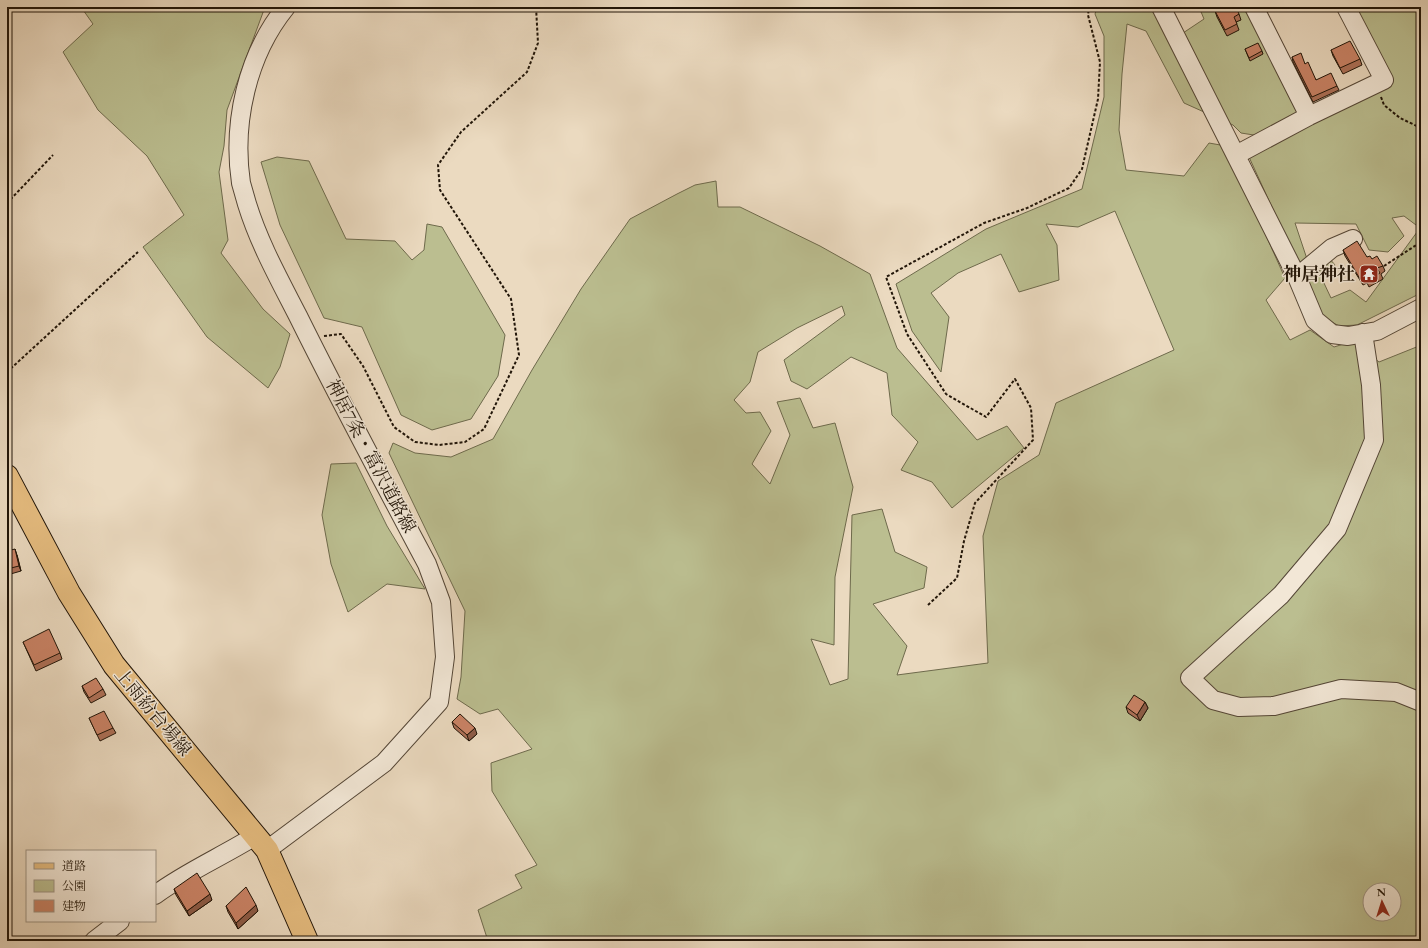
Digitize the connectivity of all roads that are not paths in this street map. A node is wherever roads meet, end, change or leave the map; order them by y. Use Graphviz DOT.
graph roads {
  1 [pos="286,7"];
  2 [pos="1161,7"];
  3 [pos="1254,7"];
  4 [pos="1346,7"];
  5 [pos="1309,116"];
  6 [pos="1236,155"];
  7 [pos="1353,239"];
  8 [pos="1297,277"];
  9 [pos="1421,308"];
  10 [pos="1363,333"];
  11 [pos="7,476"];
  12 [pos="1421,702"];
  13 [pos="261,843"];
  14 [pos="156,894"];
  15 [pos="119,922"];
  16 [pos="94,941"];
  17 [pos="308,941"];
  1 -- 13 [label="street, 神居7条・富沢道路線"];
  2 -- 6 [label="street"];
  3 -- 5 [label="street"];
  4 -- 5 [label="street"];
  5 -- 6 [label="street"];
  6 -- 8 [label="street"];
  7 -- 8 [label="street"];
  8 -- 10 [label="street"];
  9 -- 10 [label="street"];
  10 -- 12 [label="street"];
  11 -- 13 [label="main road, 上雨紛台場線"];
  13 -- 14 [label="street, 神居7条・富沢道路線"];
  13 -- 17 [label="main road, 上雨紛台場線"];
  15 -- 16 [label="street"];
}
